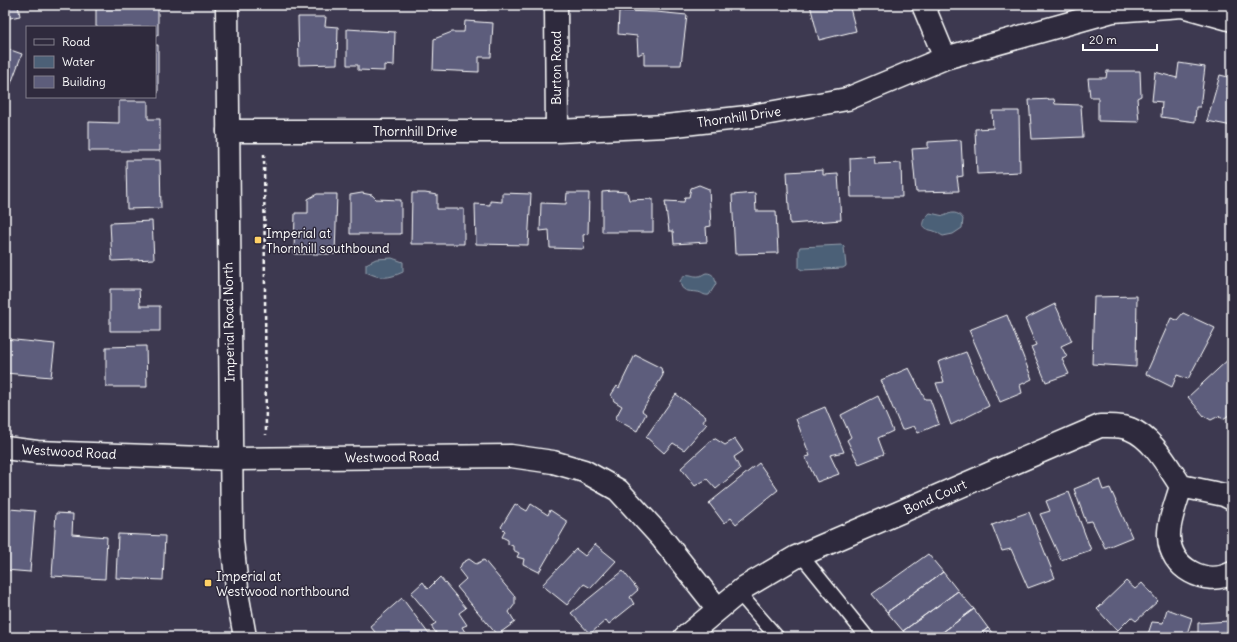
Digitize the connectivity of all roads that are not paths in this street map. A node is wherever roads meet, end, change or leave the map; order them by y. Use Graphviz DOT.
graph roads {
  1 [pos="227,5"];
  2 [pos="556,5"];
  3 [pos="923,5"];
  4 [pos="1232,20"];
  5 [pos="944,58"];
  6 [pos="228,131"];
  7 [pos="557,131"];
  8 [pos="5,448"];
  9 [pos="231,459"];
  10 [pos="1181,486"];
  11 [pos="1232,499"];
  12 [pos="801,555"];
  13 [pos="1232,573"];
  14 [pos="738,592"];
  15 [pos="718,609"];
  16 [pos="245,637"];
  17 [pos="685,637"];
  18 [pos="777,637"];
  19 [pos="867,637"];
  1 -- 6 [label="street, Imperial Road North"];
  2 -- 7 [label="street, Burton Road"];
  3 -- 5 [label="street"];
  4 -- 5 [label="street, Thornhill Drive"];
  5 -- 7 [label="street, Thornhill Drive"];
  6 -- 7 [label="street, Thornhill Drive"];
  6 -- 9 [label="street, Imperial Road North"];
  8 -- 9 [label="street, Westwood Road"];
  9 -- 15 [label="street, Westwood Road"];
  9 -- 16 [label="street, Imperial Road North"];
  10 -- 11 [label="street"];
  10 -- 12 [label="street, Bond Court"];
  10 -- 13 [label="street"];
  12 -- 14 [label="street, Bond Court"];
  12 -- 19 [label="lane"];
  14 -- 15 [label="street, Bond Court"];
  14 -- 18 [label="lane"];
  15 -- 17 [label="street, Bond Court"];
}
